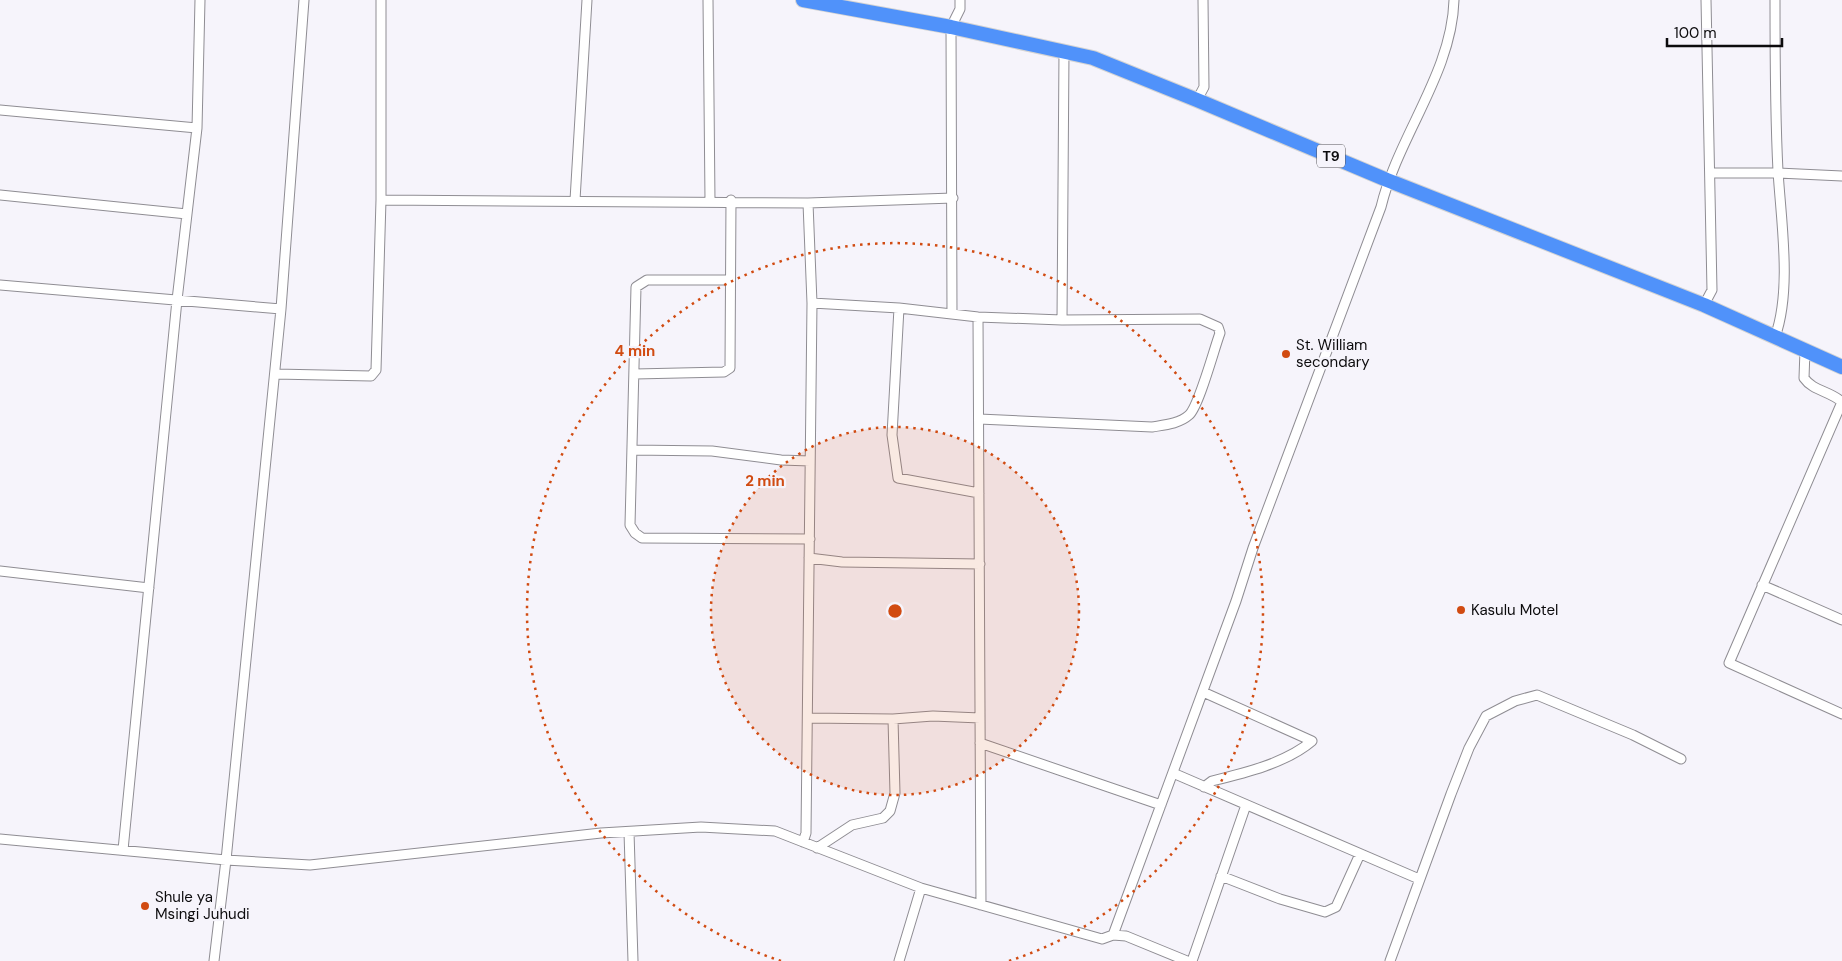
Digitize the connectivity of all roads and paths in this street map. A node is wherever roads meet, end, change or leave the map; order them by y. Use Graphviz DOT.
graph roads {
  1 [pos="200,0"];
  2 [pos="304,0"];
  3 [pos="381,0"];
  4 [pos="587,0"];
  5 [pos="708,0"];
  6 [pos="803,0"];
  7 [pos="960,0"];
  8 [pos="1203,0"];
  9 [pos="1454,0"];
  10 [pos="1706,0"];
  11 [pos="1775,0"];
  12 [pos="951,26"];
  13 [pos="1064,52"];
  14 [pos="1197,100"];
  15 [pos="0,110"];
  16 [pos="197,128"];
  17 [pos="1778,173"];
  18 [pos="1710,174"];
  19 [pos="1842,176"];
  20 [pos="1387,180"];
  21 [pos="0,195"];
  22 [pos="952,198"];
  23 [pos="381,200"];
  24 [pos="575,200"];
  25 [pos="710,200"];
  26 [pos="731,200"];
  27 [pos="808,203"];
  28 [pos="187,214"];
  29 [pos="730,280"];
  30 [pos="0,285"];
  31 [pos="177,300"];
  32 [pos="812,303"];
  33 [pos="1704,305"];
  34 [pos="899,308"];
  35 [pos="281,310"];
  36 [pos="952,314"];
  37 [pos="978,317"];
  38 [pos="1062,320"];
  39 [pos="1775,337"];
  40 [pos="1805,350"];
  41 [pos="1842,366"];
  42 [pos="275,374"];
  43 [pos="635,374"];
  44 [pos="979,419"];
  45 [pos="632,450"];
  46 [pos="810,461"];
  47 [pos="980,493"];
  48 [pos="810,540"];
  49 [pos="809,558"];
  50 [pos="980,564"];
  51 [pos="0,572"];
  52 [pos="1762,585"];
  53 [pos="149,588"];
  54 [pos="1842,620"];
  55 [pos="1203,692"];
  56 [pos="1842,714"];
  57 [pos="808,718"];
  58 [pos="980,718"];
  59 [pos="893,719"];
  60 [pos="980,743"];
  61 [pos="1681,760"];
  62 [pos="1173,773"];
  63 [pos="1204,787"];
  64 [pos="1161,805"];
  65 [pos="1246,805"];
  66 [pos="629,832"];
  67 [pos="0,839"];
  68 [pos="803,842"];
  69 [pos="817,848"];
  70 [pos="123,850"];
  71 [pos="1360,854"];
  72 [pos="226,860"];
  73 [pos="1222,876"];
  74 [pos="1419,879"];
  75 [pos="921,888"];
  76 [pos="980,905"];
  77 [pos="1114,935"];
  78 [pos="214,961"];
  79 [pos="633,961"];
  80 [pos="899,961"];
  81 [pos="1187,961"];
  82 [pos="1192,961"];
  83 [pos="1390,961"];
  1 -- 16 [label="street"];
  2 -- 35 [label="street"];
  3 -- 23 [label="street"];
  4 -- 24 [label="street"];
  5 -- 25 [label="street"];
  6 -- 12 [label="highway, T9"];
  7 -- 12 [label="street"];
  8 -- 14 [label="street"];
  9 -- 20 [label="street"];
  10 -- 18 [label="street"];
  11 -- 17 [label="street"];
  12 -- 13 [label="highway, T9"];
  12 -- 22 [label="street"];
  13 -- 14 [label="highway, T9"];
  13 -- 38 [label="street"];
  14 -- 20 [label="highway, T9"];
  15 -- 16 [label="street"];
  16 -- 28 [label="street"];
  17 -- 18 [label="street"];
  17 -- 19 [label="street"];
  17 -- 39 [label="street"];
  18 -- 33 [label="street"];
  20 -- 33 [label="highway, T9"];
  20 -- 55 [label="street"];
  21 -- 28 [label="street"];
  22 -- 27 [label="street"];
  22 -- 36 [label="street"];
  23 -- 24 [label="street"];
  23 -- 42 [label="street"];
  24 -- 25 [label="street"];
  25 -- 26 [label="street"];
  26 -- 27 [label="street"];
  26 -- 29 [label="street"];
  27 -- 32 [label="street"];
  28 -- 31 [label="street"];
  29 -- 43 [label="street"];
  29 -- 43 [label="street"];
  30 -- 31 [label="street"];
  31 -- 35 [label="street"];
  31 -- 53 [label="street"];
  32 -- 34 [label="street"];
  32 -- 46 [label="street"];
  33 -- 39 [label="highway, T9"];
  34 -- 36 [label="street"];
  34 -- 47 [label="street"];
  35 -- 42 [label="street"];
  36 -- 37 [label="street"];
  37 -- 38 [label="street"];
  37 -- 44 [label="street"];
  38 -- 44 [label="street"];
  39 -- 40 [label="highway, T9"];
  40 -- 41 [label="highway, T9"];
  40 -- 52 [label="street"];
  42 -- 72 [label="street"];
  43 -- 45 [label="street"];
  44 -- 47 [label="street"];
  45 -- 46 [label="street"];
  45 -- 48 [label="street"];
  46 -- 48 [label="street"];
  47 -- 50 [label="street"];
  48 -- 49 [label="street"];
  49 -- 50 [label="street"];
  49 -- 57 [label="street"];
  50 -- 58 [label="street"];
  51 -- 53 [label="street"];
  52 -- 54 [label="street"];
  52 -- 56 [label="street"];
  53 -- 70 [label="street"];
  55 -- 62 [label="street"];
  55 -- 63 [label="street"];
  57 -- 59 [label="street"];
  57 -- 68 [label="street"];
  58 -- 59 [label="street"];
  58 -- 60 [label="street"];
  59 -- 69 [label="street"];
  60 -- 64 [label="street"];
  60 -- 76 [label="street"];
  61 -- 74 [label="street"];
  62 -- 63 [label="street"];
  62 -- 64 [label="street"];
  63 -- 65 [label="street"];
  64 -- 77 [label="street"];
  65 -- 71 [label="street"];
  65 -- 73 [label="street"];
  66 -- 68 [label="street"];
  66 -- 72 [label="street"];
  66 -- 79 [label="street"];
  67 -- 70 [label="street"];
  68 -- 69 [label="street"];
  69 -- 75 [label="street"];
  70 -- 72 [label="street"];
  71 -- 73 [label="street"];
  71 -- 74 [label="street"];
  72 -- 78 [label="street"];
  73 -- 82 [label="street"];
  74 -- 83 [label="street"];
  75 -- 76 [label="street"];
  75 -- 80 [label="street"];
  76 -- 77 [label="street"];
  77 -- 81 [label="street"];
}
